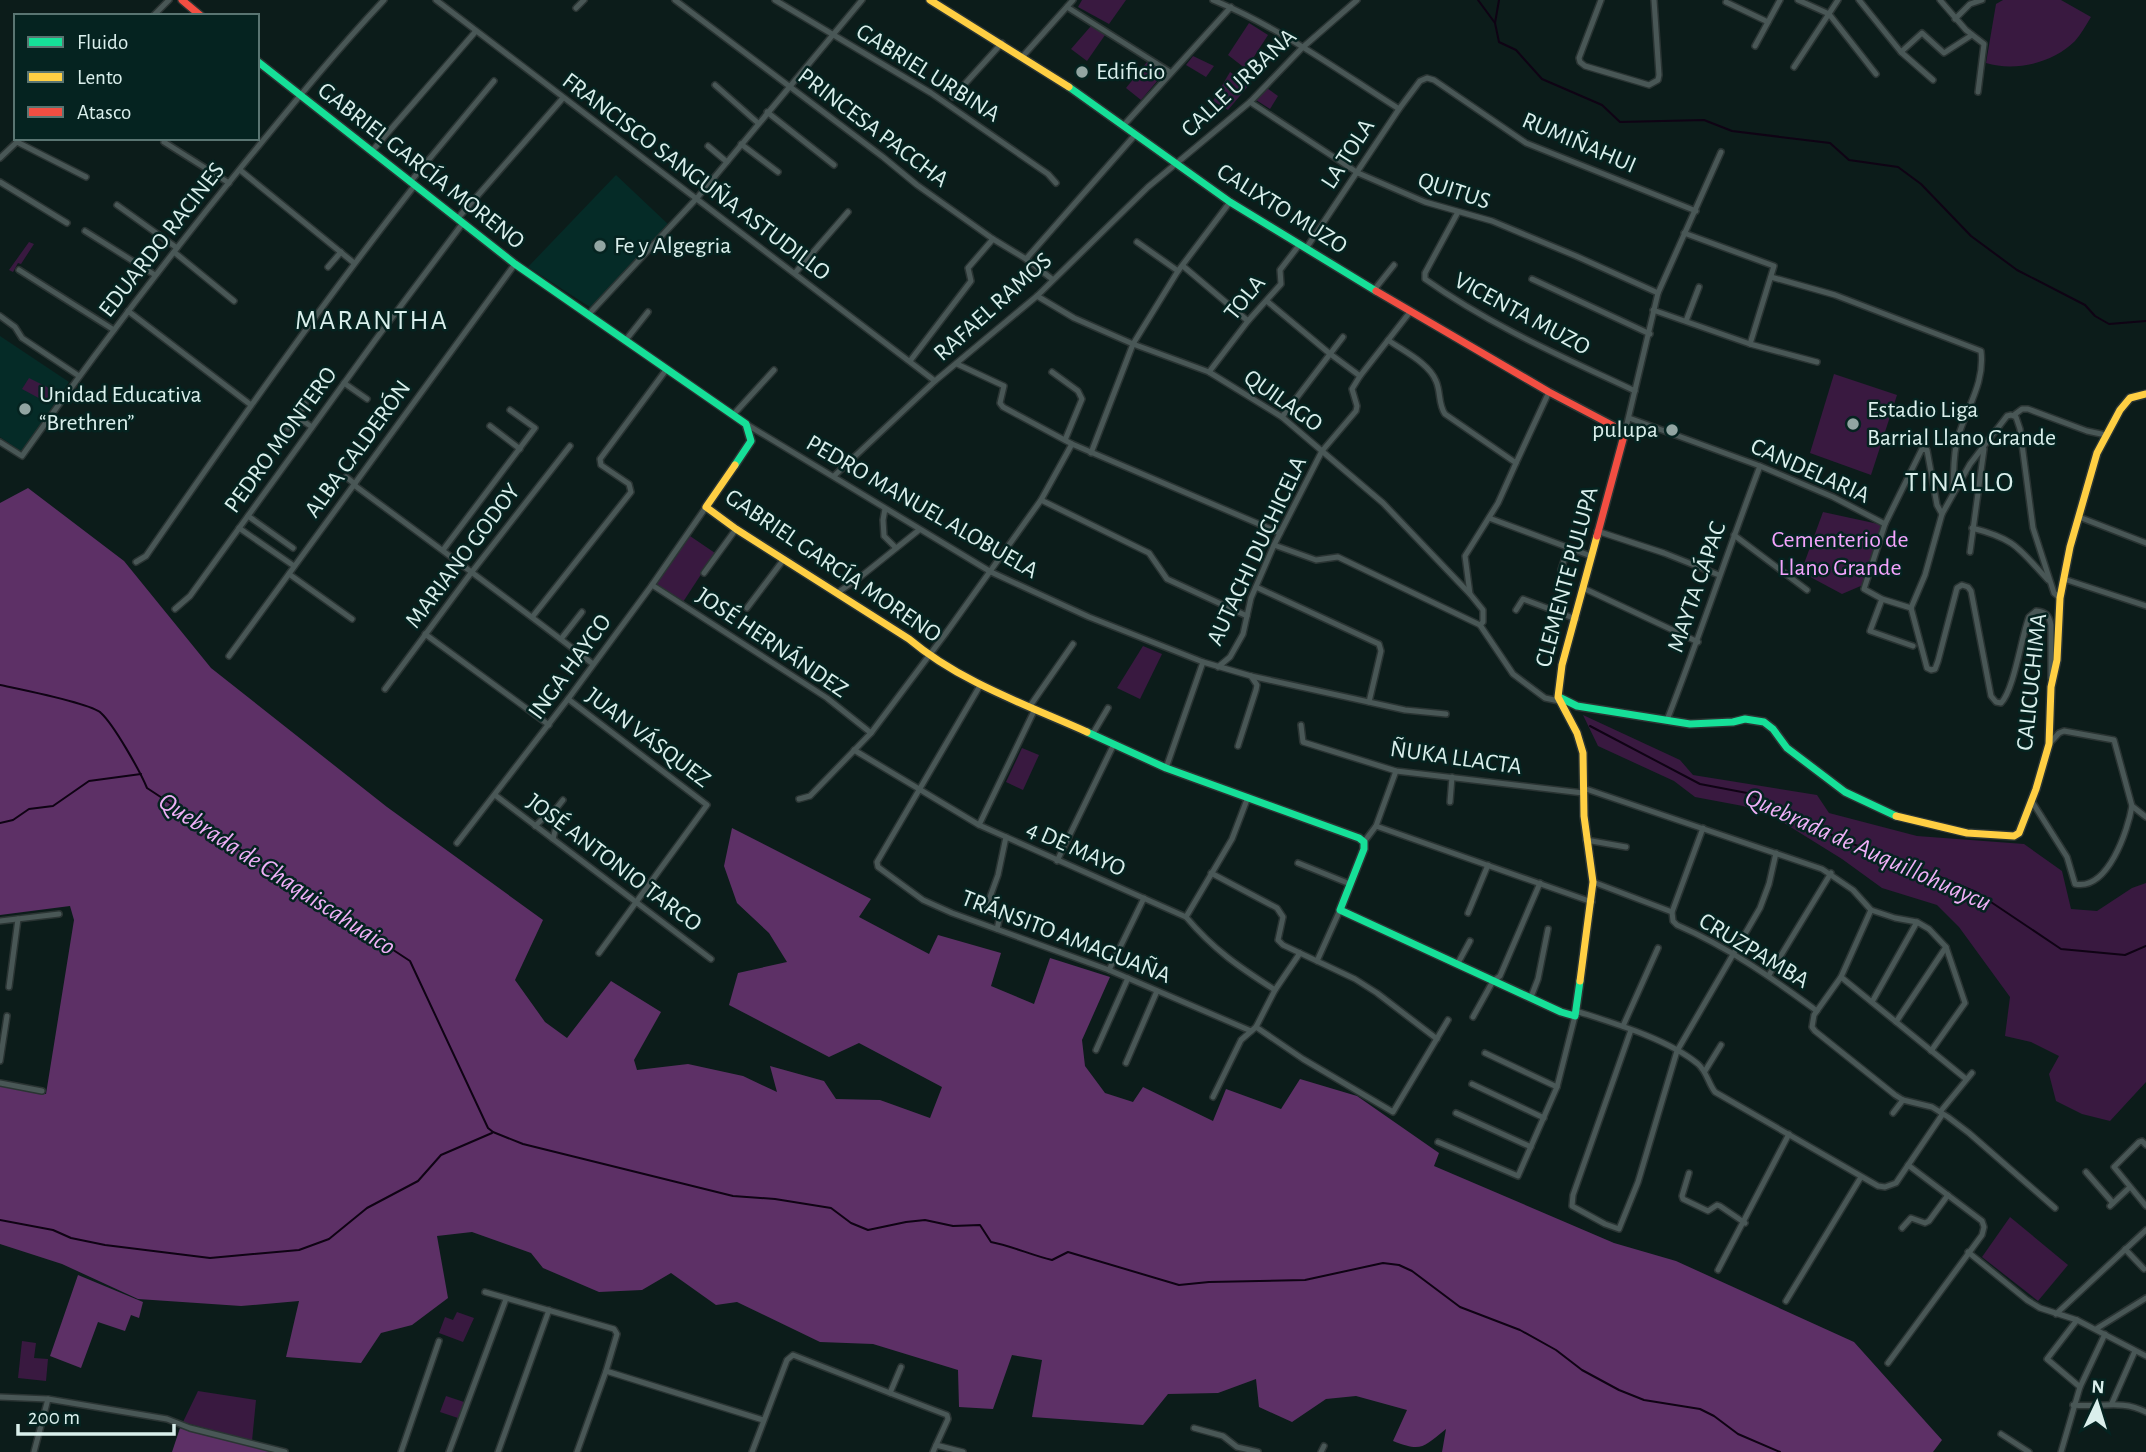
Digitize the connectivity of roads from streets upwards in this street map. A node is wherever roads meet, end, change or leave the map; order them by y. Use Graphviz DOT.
graph roads {
  1 [pos="169,0"];
  2 [pos="182,0"];
  3 [pos="384,0"];
  4 [pos="436,0"];
  5 [pos="584,0"];
  6 [pos="675,0"];
  7 [pos="775,0"];
  8 [pos="862,0"];
  9 [pos="930,0"];
  10 [pos="1073,0"];
  11 [pos="1213,0"];
  12 [pos="1357,0"];
  13 [pos="1601,0"];
  14 [pos="1654,0"];
  15 [pos="1780,0"];
  16 [pos="1798,0"];
  17 [pos="1838,0"];
  18 [pos="1859,0"];
  19 [pos="1940,0"];
  20 [pos="1982,0"];
  21 [pos="1726,2"];
  22 [pos="1067,7"];
  23 [pos="1231,7"];
  24 [pos="576,8"];
  25 [pos="155,14"];
  26 [pos="199,14"];
  27 [pos="1829,14"];
  28 [pos="1955,19"];
  29 [pos="1768,22"];
  30 [pos="476,31"];
  31 [pos="834,34"];
  32 [pos="1972,35"];
  33 [pos="1002,43"];
  34 [pos="1755,46"];
  35 [pos="1302,48"];
  36 [pos="1901,52"];
  37 [pos="1023,56"];
  38 [pos="259,63"];
  39 [pos="1794,67"];
  40 [pos="1170,72"];
  41 [pos="1876,74"];
  42 [pos="1933,80"];
  43 [pos="495,81"];
  44 [pos="1420,81"];
  45 [pos="715,85"];
  46 [pos="789,86"];
  47 [pos="1978,92"];
  48 [pos="300,96"];
  49 [pos="953,97"];
  50 [pos="563,98"];
  51 [pos="1250,102"];
  52 [pos="1399,109"];
  53 [pos="767,112"];
  54 [pos="758,123"];
  55 [pos="1123,125"];
  56 [pos="1135,135"];
  57 [pos="19,140"];
  58 [pos="164,142"];
  59 [pos="741,144"];
  60 [pos="708,146"];
  61 [pos="372,151"];
  62 [pos="1721,152"];
  63 [pos="0,158"];
  64 [pos="727,162"];
  65 [pos="834,164"];
  66 [pos="1177,164"];
  67 [pos="240,170"];
  68 [pos="778,172"];
  69 [pos="1358,173"];
  70 [pos="86,177"];
  71 [pos="0,182"];
  72 [pos="229,183"];
  73 [pos="413,183"];
  74 [pos="1056,183"];
  75 [pos="697,198"];
  76 [pos="1230,202"];
  77 [pos="117,205"];
  78 [pos="1696,211"];
  79 [pos="848,212"];
  80 [pos="1458,212"];
  81 [pos="460,220"];
  82 [pos="67,223"];
  83 [pos="85,231"];
  84 [pos="1684,233"];
  85 [pos="993,239"];
  86 [pos="1137,242"];
  87 [pos="1303,246"];
  88 [pos="176,250"];
  89 [pos="341,252"];
  90 [pos="1026,259"];
  91 [pos="354,263"];
  92 [pos="515,264"];
  93 [pos="1394,265"];
  94 [pos="327,267"];
  95 [pos="1180,269"];
  96 [pos="19,270"];
  97 [pos="795,273"];
  98 [pos="155,275"];
  99 [pos="1771,277"];
  100 [pos="1052,279"];
  101 [pos="1532,279"];
  102 [pos="1699,287"];
  103 [pos="1374,290"];
  104 [pos="1658,293"];
  105 [pos="1037,296"];
  106 [pos="234,300"];
  107 [pos="1268,302"];
  108 [pos="1653,310"];
  109 [pos="128,311"];
  110 [pos="648,312"];
  111 [pos="1410,312"];
  112 [pos="588,315"];
  113 [pos="0,316"];
  114 [pos="1248,321"];
  115 [pos="1686,321"];
  116 [pos="114,330"];
  117 [pos="1650,334"];
  118 [pos="1343,337"];
  119 [pos="1388,340"];
  120 [pos="625,341"];
  121 [pos="1133,344"];
  122 [pos="1750,344"];
  123 [pos="1329,353"];
  124 [pos="910,361"];
  125 [pos="1817,362"];
  126 [pos="957,364"];
  127 [pos="666,370"];
  128 [pos="774,370"];
  129 [pos="1052,372"];
  130 [pos="1209,372"];
  131 [pos="79,376"];
  132 [pos="1360,376"];
  133 [pos="935,381"];
  134 [pos="344,383"];
  135 [pos="1635,391"];
  136 [pos="1549,392"];
  137 [pos="2146,394"];
  138 [pos="367,399"];
  139 [pos="306,404"];
  140 [pos="251,405"];
  141 [pos="510,410"];
  142 [pos="733,415"];
  143 [pos="2014,415"];
  144 [pos="297,417"];
  145 [pos="1282,417"];
  146 [pos="1629,418"];
  147 [pos="746,424"];
  148 [pos="490,426"];
  149 [pos="312,427"];
  150 [pos="288,428"];
  151 [pos="1625,432"];
  152 [pos="2106,435"];
  153 [pos="1065,440"];
  154 [pos="0,442"];
  155 [pos="1072,444"];
  156 [pos="570,446"];
  157 [pos="1984,446"];
  158 [pos="520,449"];
  159 [pos="1322,450"];
  160 [pos="1091,453"];
  161 [pos="1516,463"];
  162 [pos="1760,466"];
  163 [pos="834,476"];
  164 [pos="346,477"];
  165 [pos="354,484"];
  166 [pos="1953,491"];
  167 [pos="1041,500"];
  168 [pos="706,507"];
  169 [pos="885,509"];
  170 [pos="1942,514"];
  171 [pos="248,516"];
  172 [pos="2079,517"];
  173 [pos="1489,518"];
  174 [pos="1885,524"];
  175 [pos="239,528"];
  176 [pos="1972,528"];
  177 [pos="736,529"];
  178 [pos="919,530"];
  179 [pos="1597,531"];
  180 [pos="1280,533"];
  181 [pos="1734,535"];
  182 [pos="2146,543"];
  183 [pos="1274,545"];
  184 [pos="293,548"];
  185 [pos="896,548"];
  186 [pos="1568,548"];
  187 [pos="443,550"];
  188 [pos="1970,552"];
  189 [pos="1591,556"];
  190 [pos="784,559"];
  191 [pos="136,562"];
  192 [pos="295,566"];
  193 [pos="1561,570"];
  194 [pos="991,572"];
  195 [pos="471,573"];
  196 [pos="704,573"];
  197 [pos="289,574"];
  198 [pos="1719,575"];
  199 [pos="2064,579"];
  200 [pos="2050,582"];
  201 [pos="652,585"];
  202 [pos="1256,587"];
  203 [pos="1583,588"];
  204 [pos="1807,590"];
  205 [pos="837,593"];
  206 [pos="1470,594"];
  207 [pos="2060,597"];
  208 [pos="1882,599"];
  209 [pos="2146,606"];
  210 [pos="747,608"];
  211 [pos="1912,608"];
  212 [pos="175,609"];
  213 [pos="1516,610"];
  214 [pos="582,612"];
  215 [pos="533,616"];
  216 [pos="1247,616"];
  217 [pos="352,619"];
  218 [pos="1576,619"];
  219 [pos="1480,625"];
  220 [pos="425,634"];
  221 [pos="561,639"];
  222 [pos="1698,642"];
  223 [pos="1073,644"];
  224 [pos="1913,646"];
  225 [pos="928,655"];
  226 [pos="229,656"];
  227 [pos="1203,662"];
  228 [pos="593,664"];
  229 [pos="1218,667"];
  230 [pos="1251,676"];
  231 [pos="981,684"];
  232 [pos="2051,687"];
  233 [pos="385,689"];
  234 [pos="568,699"];
  235 [pos="1559,699"];
  236 [pos="1369,702"];
  237 [pos="1032,707"];
  238 [pos="1108,708"];
  239 [pos="1446,714"];
  240 [pos="1667,720"];
  241 [pos="549,725"];
  242 [pos="1301,725"];
  243 [pos="871,733"];
  244 [pos="1092,734"];
  245 [pos="1114,744"];
  246 [pos="2049,744"];
  247 [pos="1238,746"];
  248 [pos="854,750"];
  249 [pos="1166,768"];
  250 [pos="1396,771"];
  251 [pos="1452,778"];
  252 [pos="920,789"];
  253 [pos="1583,790"];
  254 [pos="495,795"];
  255 [pos="1248,797"];
  256 [pos="799,799"];
  257 [pos="563,800"];
  258 [pos="2031,800"];
  259 [pos="1450,802"];
  260 [pos="2132,806"];
  261 [pos="551,815"];
  262 [pos="2146,817"];
  263 [pos="979,825"];
  264 [pos="535,826"];
  265 [pos="1376,826"];
  266 [pos="1703,828"];
  267 [pos="1006,837"];
  268 [pos="552,839"];
  269 [pos="1586,840"];
  270 [pos="1364,842"];
  271 [pos="457,843"];
  272 [pos="1626,847"];
  273 [pos="1776,853"];
  274 [pos="1057,861"];
  275 [pos="1298,863"];
  276 [pos="1489,865"];
  277 [pos="1211,873"];
  278 [pos="1831,873"];
  279 [pos="1593,882"];
  280 [pos="1540,883"];
  281 [pos="1350,884"];
  282 [pos="1144,898"];
  283 [pos="636,901"];
  284 [pos="1592,902"];
  285 [pos="1340,910"];
  286 [pos="1871,910"];
  287 [pos="1672,912"];
  288 [pos="1468,913"];
  289 [pos="59,914"];
  290 [pos="1186,917"];
  291 [pos="18,919"];
  292 [pos="0,921"];
  293 [pos="1917,922"];
  294 [pos="998,929"];
  295 [pos="1548,929"];
  296 [pos="1470,940"];
  297 [pos="1946,947"];
  298 [pos="1658,948"];
  299 [pos="599,953"];
  300 [pos="1300,953"];
  301 [pos="1734,953"];
  302 [pos="711,959"];
  303 [pos="1317,961"];
  304 [pos="1458,963"];
  305 [pos="1109,970"];
  306 [pos="1769,975"];
  307 [pos="1841,977"];
  308 [pos="1128,978"];
  309 [pos="1493,981"];
  310 [pos="9,987"];
  311 [pos="1275,990"];
  312 [pos="1157,991"];
  313 [pos="1531,998"];
  314 [pos="1871,1002"];
  315 [pos="1817,1010"];
  316 [pos="1576,1014"];
  317 [pos="7,1016"];
  318 [pos="1473,1017"];
  319 [pos="1448,1020"];
  320 [pos="1896,1022"];
  321 [pos="1623,1026"];
  322 [pos="1253,1029"];
  323 [pos="1631,1030"];
  324 [pos="1437,1040"];
  325 [pos="1721,1045"];
  326 [pos="1096,1050"];
  327 [pos="1677,1051"];
  328 [pos="1931,1051"];
  329 [pos="1485,1053"];
  330 [pos="0,1061"];
  331 [pos="1126,1063"];
  332 [pos="1705,1071"];
  333 [pos="1972,1073"];
  334 [pos="1966,1079"];
  335 [pos="0,1083"];
  336 [pos="1472,1084"];
  337 [pos="1557,1087"];
  338 [pos="42,1091"];
  339 [pos="1213,1097"];
  340 [pos="1903,1100"];
  341 [pos="1455,1113"];
  342 [pos="1893,1113"];
  343 [pos="1941,1114"];
  344 [pos="1544,1118"];
  345 [pos="1789,1134"];
  346 [pos="1438,1142"];
  347 [pos="2146,1145"];
  348 [pos="1531,1147"];
  349 [pos="1908,1165"];
  350 [pos="2086,1172"];
  351 [pos="1689,1173"];
  352 [pos="1861,1177"];
  353 [pos="2130,1187"];
  354 [pos="1948,1195"];
  355 [pos="2146,1206"];
  356 [pos="2055,1208"];
  357 [pos="1745,1223"];
  358 [pos="1902,1227"];
  359 [pos="2146,1230"];
  360 [pos="2125,1249"];
  361 [pos="1968,1252"];
  362 [pos="2144,1269"];
  363 [pos="1718,1270"];
  364 [pos="485,1292"];
  365 [pos="506,1298"];
  366 [pos="2146,1298"];
  367 [pos="1786,1301"];
  368 [pos="2136,1305"];
  369 [pos="550,1310"];
  370 [pos="2146,1310"];
  371 [pos="2056,1314"];
  372 [pos="2077,1320"];
  373 [pos="2096,1329"];
  374 [pos="2105,1334"];
  375 [pos="439,1341"];
  376 [pos="2136,1351"];
  377 [pos="2146,1356"];
  378 [pos="1888,1363"];
  379 [pos="901,1367"];
  380 [pos="607,1371"];
  381 [pos="2080,1387"];
  382 [pos="890,1393"];
  383 [pos="0,1397"];
  384 [pos="48,1399"];
  385 [pos="2112,1403"];
  386 [pos="2073,1405"];
  387 [pos="2146,1412"];
  388 [pos="763,1420"];
  389 [pos="1194,1428"];
  390 [pos="2001,1434"];
  391 [pos="934,1449"];
  392 [pos="34,1452"];
  393 [pos="285,1452"];
  394 [pos="401,1452"];
  395 [pos="449,1452"];
  396 [pos="498,1452"];
  397 [pos="577,1452"];
  398 [pos="752,1452"];
  399 [pos="963,1452"];
  400 [pos="1258,1452"];
  401 [pos="2029,1452"];
  402 [pos="2061,1452"];
  1 -- 25 [label="street"];
  2 -- 26 [label="street"];
  3 -- 48 [label="street, EDUARDO RACINES"];
  4 -- 30 [label="street, FRANCISCO SANGUÑA ASTUDILLO"];
  5 -- 24 [label="street"];
  6 -- 46 [label="street, PRINCESA PACCHA"];
  7 -- 31 [label="street, GABRIEL URBINA"];
  8 -- 31 [label="street"];
  9 -- 33 [label="street, CALIXTO MUZO"];
  10 -- 22 [label="street"];
  11 -- 23 [label="street"];
  12 -- 35 [label="street, CALLE URBANA"];
  13 -- 14 [label="street"];
  15 -- 29 [label="street"];
  16 -- 27 [label="street"];
  17 -- 27 [label="street"];
  18 -- 36 [label="street"];
  19 -- 28 [label="street"];
  20 -- 28 [label="street"];
  21 -- 29 [label="street"];
  22 -- 37 [label="street"];
  22 -- 40 [label="street"];
  23 -- 35 [label="street"];
  23 -- 40 [label="street"];
  27 -- 39 [label="street"];
  27 -- 41 [label="street"];
  28 -- 32 [label="street"];
  29 -- 34 [label="street"];
  30 -- 50 [label="street, FRANCISCO SANGUÑA ASTUDILLO"];
  30 -- 61 [label="street"];
  31 -- 46 [label="street"];
  31 -- 74 [label="street, GABRIEL URBINA"];
  32 -- 36 [label="street"];
  32 -- 47 [label="street"];
  33 -- 37 [label="street, CALIXTO MUZO"];
  33 -- 49 [label="street"];
  35 -- 51 [label="street, CALLE URBANA"];
  35 -- 52 [label="street"];
  36 -- 42 [label="street"];
  37 -- 55 [label="street, CALIXTO MUZO"];
  38 -- 48 [label="street, GABRIEL GARCÍA MORENO"];
  40 -- 55 [label="street"];
  43 -- 73 [label="street"];
  44 -- 52 [label="street, LA TOLA"];
  44 -- 78 [label="street, RUMIÑAHUI"];
  45 -- 54 [label="street"];
  46 -- 53 [label="street"];
  46 -- 85 [label="street, PRINCESA PACCHA"];
  48 -- 61 [label="street, GABRIEL GARCÍA MORENO"];
  48 -- 67 [label="street, EDUARDO RACINES"];
  50 -- 75 [label="street, FRANCISCO SANGUÑA ASTUDILLO"];
  50 -- 81 [label="street, PEDRO MONTERO"];
  51 -- 66 [label="street, CALLE URBANA"];
  51 -- 69 [label="street, QUITUS"];
  52 -- 69 [label="street, LA TOLA"];
  53 -- 54 [label="street"];
  53 -- 65 [label="street"];
  54 -- 59 [label="street"];
  55 -- 56 [label="street, CALIXTO MUZO"];
  56 -- 66 [label="street, CALIXTO MUZO"];
  56 -- 90 [label="street"];
  57 -- 63 [label="street"];
  57 -- 70 [label="street"];
  58 -- 72 [label="street"];
  59 -- 64 [label="street"];
  59 -- 68 [label="street"];
  60 -- 64 [label="street"];
  61 -- 73 [label="street, GABRIEL GARCÍA MORENO"];
  62 -- 78 [label="street, CLEMENTE PULUPA"];
  64 -- 75 [label="street"];
  66 -- 76 [label="street, CALIXTO MUZO"];
  66 -- 100 [label="street, RAFAEL RAMOS"];
  67 -- 72 [label="street, EDUARDO RACINES"];
  67 -- 89 [label="street"];
  69 -- 80 [label="street, QUITUS"];
  69 -- 87 [label="street, LA TOLA"];
  71 -- 82 [label="street"];
  72 -- 88 [label="street, EDUARDO RACINES"];
  73 -- 81 [label="street, GABRIEL GARCÍA MORENO"];
  73 -- 91 [label="street"];
  75 -- 97 [label="street, FRANCISCO SANGUÑA ASTUDILLO"];
  75 -- 112 [label="street"];
  76 -- 87 [label="street, CALIXTO MUZO"];
  76 -- 95 [label="street"];
  77 -- 88 [label="street"];
  78 -- 84 [label="street, CLEMENTE PULUPA"];
  79 -- 97 [label="street"];
  80 -- 104 [label="street, QUITUS"];
  80 -- 135 [label="street, VICENTA MUZO"];
  81 -- 92 [label="street, GABRIEL GARCÍA MORENO"];
  81 -- 134 [label="street, PEDRO MONTERO"];
  83 -- 98 [label="street"];
  84 -- 99 [label="street"];
  84 -- 104 [label="street, CLEMENTE PULUPA"];
  85 -- 90 [label="street, PRINCESA PACCHA"];
  85 -- 124 [label="street"];
  86 -- 95 [label="street"];
  87 -- 103 [label="street, CALIXTO MUZO"];
  87 -- 107 [label="street, TOLA"];
  88 -- 98 [label="street, EDUARDO RACINES"];
  88 -- 106 [label="street"];
  89 -- 91 [label="street"];
  89 -- 94 [label="street"];
  90 -- 100 [label="street, PRINCESA PACCHA"];
  91 -- 140 [label="street"];
  92 -- 112 [label="street, GABRIEL GARCÍA MORENO"];
  92 -- 165 [label="street, ALBA CALDERÓN"];
  93 -- 103 [label="street"];
  95 -- 114 [label="street"];
  95 -- 121 [label="street"];
  96 -- 116 [label="street"];
  97 -- 124 [label="street, FRANCISCO SANGUÑA ASTUDILLO"];
  98 -- 109 [label="street, EDUARDO RACINES"];
  99 -- 122 [label="street"];
  99 -- 166 [label="street"];
  100 -- 105 [label="street, RAFAEL RAMOS"];
  101 -- 117 [label="street"];
  102 -- 115 [label="street"];
  103 -- 111 [label="street, CALIXTO MUZO"];
  104 -- 108 [label="street, CLEMENTE PULUPA"];
  105 -- 121 [label="street, QUILAGO"];
  105 -- 126 [label="street, RAFAEL RAMOS"];
  107 -- 114 [label="street, TOLA"];
  107 -- 123 [label="street"];
  108 -- 115 [label="street"];
  108 -- 117 [label="street, CLEMENTE PULUPA"];
  109 -- 116 [label="street, EDUARDO RACINES"];
  109 -- 140 [label="street"];
  110 -- 120 [label="street"];
  111 -- 119 [label="street"];
  111 -- 136 [label="street, CALIXTO MUZO"];
  112 -- 120 [label="street, GABRIEL GARCÍA MORENO"];
  113 -- 131 [label="street"];
  114 -- 130 [label="street, TOLA"];
  115 -- 122 [label="street"];
  116 -- 131 [label="street, EDUARDO RACINES"];
  117 -- 135 [label="street, CLEMENTE PULUPA"];
  118 -- 123 [label="street"];
  119 -- 132 [label="street"];
  119 -- 161 [label="street"];
  120 -- 127 [label="street, GABRIEL GARCÍA MORENO"];
  121 -- 130 [label="street, QUILAGO"];
  121 -- 160 [label="street"];
  122 -- 125 [label="street"];
  123 -- 132 [label="street"];
  123 -- 145 [label="street"];
  124 -- 133 [label="street, FRANCISCO SANGUÑA ASTUDILLO"];
  126 -- 133 [label="street, RAFAEL RAMOS"];
  126 -- 153 [label="street"];
  127 -- 142 [label="street, GABRIEL GARCÍA MORENO"];
  127 -- 215 [label="street"];
  128 -- 142 [label="street"];
  129 -- 153 [label="street"];
  130 -- 145 [label="street, QUILAGO"];
  131 -- 154 [label="street, EDUARDO RACINES"];
  132 -- 159 [label="street, AUTACHI DUCHICELA"];
  133 -- 163 [label="street, RAFAEL RAMOS"];
  134 -- 138 [label="street"];
  134 -- 149 [label="street, PEDRO MONTERO"];
  135 -- 146 [label="street, CLEMENTE PULUPA"];
  136 -- 151 [label="street, CALIXTO MUZO"];
  136 -- 161 [label="street"];
  137 -- 152 [label="street, CALICUCHIMA"];
  139 -- 144 [label="street"];
  140 -- 191 [label="street"];
  141 -- 158 [label="street"];
  142 -- 147 [label="street, GABRIEL GARCÍA MORENO"];
  143 -- 152 [label="street"];
  143 -- 157 [label="street"];
  143 -- 200 [label="street"];
  144 -- 149 [label="street"];
  144 -- 150 [label="street"];
  145 -- 159 [label="street, QUILAGO"];
  146 -- 151 [label="street, CLEMENTE PULUPA"];
  146 -- 162 [label="street, CANDELARIA"];
  147 -- 163 [label="street, PEDRO MANUEL ALOBUELA"];
  147 -- 168 [label="street, GABRIEL GARCÍA MORENO"];
  148 -- 158 [label="street"];
  149 -- 171 [label="street, PEDRO MONTERO"];
  151 -- 179 [label="street, CLEMENTE PULUPA"];
  152 -- 172 [label="street, CALICUCHIMA"];
  153 -- 155 [label="street"];
  155 -- 160 [label="street"];
  155 -- 167 [label="street"];
  156 -- 195 [label="street, MARIANO GODOY"];
  157 -- 166 [label="street"];
  157 -- 176 [label="street"];
  158 -- 187 [label="street"];
  159 -- 180 [label="street, AUTACHI DUCHICELA"];
  159 -- 206 [label="street, QUILAGO"];
  160 -- 180 [label="street"];
  161 -- 173 [label="street"];
  162 -- 174 [label="street, CANDELARIA"];
  162 -- 181 [label="street, MAYTA CÁPAC"];
  163 -- 169 [label="street, PEDRO MANUEL ALOBUELA"];
  164 -- 165 [label="street"];
  165 -- 187 [label="street"];
  165 -- 192 [label="street, ALBA CALDERÓN"];
  166 -- 170 [label="street"];
  167 -- 194 [label="street"];
  167 -- 216 [label="street"];
  168 -- 177 [label="street, GABRIEL GARCÍA MORENO"];
  168 -- 201 [label="street, INGA HAYCO"];
  169 -- 178 [label="street, PEDRO MANUEL ALOBUELA"];
  169 -- 185 [label="street"];
  170 -- 174 [label="street, CANDELARIA"];
  170 -- 211 [label="street"];
  171 -- 175 [label="street, PEDRO MONTERO"];
  171 -- 184 [label="street"];
  172 -- 182 [label="street"];
  172 -- 199 [label="street, CALICUCHIMA"];
  173 -- 186 [label="street"];
  173 -- 206 [label="street"];
  174 -- 208 [label="street"];
  175 -- 192 [label="street"];
  175 -- 212 [label="street, PEDRO MONTERO"];
  176 -- 188 [label="street"];
  176 -- 200 [label="street"];
  177 -- 190 [label="street, GABRIEL GARCÍA MORENO"];
  177 -- 196 [label="street"];
  178 -- 185 [label="street"];
  178 -- 194 [label="street, PEDRO MANUEL ALOBUELA"];
  179 -- 189 [label="street, CLEMENTE PULUPA"];
  179 -- 198 [label="street"];
  180 -- 183 [label="street, AUTACHI DUCHICELA"];
  181 -- 198 [label="street, MAYTA CÁPAC"];
  181 -- 204 [label="street"];
  183 -- 202 [label="street, AUTACHI DUCHICELA"];
  183 -- 219 [label="street"];
  185 -- 205 [label="street"];
  186 -- 189 [label="street"];
  186 -- 193 [label="street"];
  187 -- 195 [label="street"];
  189 -- 203 [label="street, CLEMENTE PULUPA"];
  190 -- 205 [label="street, GABRIEL GARCÍA MORENO"];
  190 -- 210 [label="street"];
  192 -- 197 [label="street, ALBA CALDERÓN"];
  194 -- 225 [label="street"];
  194 -- 227 [label="street, PEDRO MANUEL ALOBUELA"];
  195 -- 215 [label="street"];
  195 -- 220 [label="street, MARIANO GODOY"];
  197 -- 217 [label="street"];
  197 -- 226 [label="street, ALBA CALDERÓN"];
  198 -- 222 [label="street, MAYTA CÁPAC"];
  199 -- 207 [label="street, CALICUCHIMA"];
  199 -- 209 [label="street"];
  200 -- 207 [label="street"];
  201 -- 228 [label="street, INGA HAYCO"];
  201 -- 243 [label="street, JOSÉ HERNÁNDEZ"];
  202 -- 216 [label="street, AUTACHI DUCHICELA"];
  202 -- 236 [label="street"];
  203 -- 218 [label="street, CLEMENTE PULUPA"];
  203 -- 222 [label="street"];
  205 -- 225 [label="street, GABRIEL GARCÍA MORENO"];
  206 -- 219 [label="street"];
  207 -- 232 [label="street, CALICUCHIMA"];
  208 -- 211 [label="street"];
  208 -- 224 [label="street"];
  211 -- 232 [label="street"];
  213 -- 218 [label="street"];
  214 -- 221 [label="street"];
  215 -- 221 [label="street"];
  216 -- 229 [label="street, AUTACHI DUCHICELA"];
  218 -- 235 [label="street, CLEMENTE PULUPA"];
  219 -- 235 [label="street"];
  220 -- 233 [label="street, MARIANO GODOY"];
  220 -- 241 [label="street"];
  221 -- 228 [label="street"];
  222 -- 240 [label="street, MAYTA CÁPAC"];
  223 -- 237 [label="street"];
  225 -- 231 [label="street, GABRIEL GARCÍA MORENO"];
  225 -- 243 [label="street"];
  227 -- 229 [label="street, PEDRO MANUEL ALOBUELA"];
  227 -- 249 [label="street, AUTACHI DUCHICELA"];
  228 -- 234 [label="street, INGA HAYCO"];
  229 -- 230 [label="street, PEDRO MANUEL ALOBUELA"];
  230 -- 236 [label="street, PEDRO MANUEL ALOBUELA"];
  230 -- 247 [label="street"];
  231 -- 237 [label="street, GABRIEL GARCÍA MORENO"];
  231 -- 252 [label="street"];
  232 -- 246 [label="street, CALICUCHIMA"];
  234 -- 241 [label="street, INGA HAYCO"];
  234 -- 283 [label="street, JUAN VÁSQUEZ"];
  235 -- 240 [label="street, CALICUCHIMA"];
  235 -- 253 [label="street, CLEMENTE PULUPA"];
  236 -- 239 [label="street, PEDRO MANUEL ALOBUELA"];
  237 -- 244 [label="street, GABRIEL GARCÍA MORENO"];
  237 -- 263 [label="street"];
  238 -- 244 [label="street"];
  240 -- 258 [label="street, CALICUCHIMA"];
  241 -- 254 [label="street, INGA HAYCO"];
  242 -- 250 [label="street, ÑUKA LLACTA"];
  243 -- 248 [label="street"];
  244 -- 245 [label="street, GABRIEL GARCÍA MORENO"];
  245 -- 249 [label="street, GABRIEL GARCÍA MORENO"];
  245 -- 274 [label="street"];
  246 -- 258 [label="street, CALICUCHIMA"];
  246 -- 260 [label="street"];
  248 -- 252 [label="street, 4 DE MAYO"];
  248 -- 256 [label="street"];
  249 -- 255 [label="street, GABRIEL GARCÍA MORENO"];
  250 -- 251 [label="street, ÑUKA LLACTA"];
  250 -- 265 [label="street"];
  251 -- 253 [label="street, ÑUKA LLACTA"];
  251 -- 259 [label="street"];
  252 -- 263 [label="street, 4 DE MAYO"];
  252 -- 294 [label="street, TRÁNSITO AMAGUAÑA"];
  253 -- 266 [label="street, ÑUKA LLACTA"];
  253 -- 269 [label="street, CLEMENTE PULUPA"];
  254 -- 264 [label="street, JOSÉ ANTONIO TARCO"];
  254 -- 271 [label="street, INGA HAYCO"];
  255 -- 270 [label="street, GABRIEL GARCÍA MORENO"];
  255 -- 277 [label="street"];
  257 -- 261 [label="street"];
  258 -- 260 [label="street"];
  260 -- 262 [label="street"];
  261 -- 264 [label="street"];
  261 -- 268 [label="street"];
  263 -- 267 [label="street, 4 DE MAYO"];
  264 -- 268 [label="street, JOSÉ ANTONIO TARCO"];
  265 -- 270 [label="street"];
  265 -- 276 [label="street"];
  266 -- 273 [label="street, ÑUKA LLACTA"];
  266 -- 287 [label="street"];
  267 -- 274 [label="street, 4 DE MAYO"];
  267 -- 294 [label="street"];
  268 -- 283 [label="street, JOSÉ ANTONIO TARCO"];
  269 -- 272 [label="street"];
  269 -- 279 [label="street, CLEMENTE PULUPA"];
  270 -- 281 [label="street"];
  273 -- 278 [label="street, ÑUKA LLACTA"];
  273 -- 301 [label="street"];
  274 -- 282 [label="street, 4 DE MAYO"];
  275 -- 281 [label="street"];
  276 -- 280 [label="street"];
  276 -- 288 [label="street"];
  277 -- 290 [label="street"];
  277 -- 300 [label="street"];
  278 -- 286 [label="street, ÑUKA LLACTA"];
  278 -- 306 [label="street"];
  279 -- 284 [label="street, CLEMENTE PULUPA"];
  279 -- 287 [label="street, CRUZPAMBA"];
  280 -- 284 [label="street"];
  280 -- 309 [label="street"];
  281 -- 285 [label="street"];
  282 -- 290 [label="street, 4 DE MAYO"];
  282 -- 305 [label="street"];
  283 -- 299 [label="street"];
  283 -- 302 [label="street, JOSÉ ANTONIO TARCO"];
  284 -- 316 [label="street, CLEMENTE PULUPA"];
  285 -- 303 [label="street"];
  285 -- 304 [label="street"];
  286 -- 293 [label="street, ÑUKA LLACTA"];
  286 -- 307 [label="street"];
  287 -- 301 [label="street, CRUZPAMBA"];
  289 -- 291 [label="street"];
  290 -- 311 [label="street, 4 DE MAYO"];
  291 -- 292 [label="street"];
  291 -- 310 [label="street"];
  293 -- 297 [label="street, ÑUKA LLACTA"];
  293 -- 314 [label="street"];
  294 -- 305 [label="street, TRÁNSITO AMAGUAÑA"];
  295 -- 313 [label="street"];
  296 -- 304 [label="street"];
  297 -- 320 [label="street"];
  297 -- 328 [label="street, ÑUKA LLACTA"];
  298 -- 321 [label="street"];
  300 -- 303 [label="street"];
  300 -- 311 [label="street"];
  301 -- 306 [label="street, CRUZPAMBA"];
  301 -- 327 [label="street"];
  303 -- 324 [label="street"];
  304 -- 309 [label="street"];
  305 -- 308 [label="street, TRÁNSITO AMAGUAÑA"];
  306 -- 315 [label="street, CRUZPAMBA"];
  307 -- 314 [label="street"];
  307 -- 315 [label="street"];
  308 -- 312 [label="street, TRÁNSITO AMAGUAÑA"];
  308 -- 326 [label="street"];
  309 -- 313 [label="street"];
  309 -- 318 [label="street"];
  311 -- 322 [label="street"];
  312 -- 322 [label="street, TRÁNSITO AMAGUAÑA"];
  312 -- 331 [label="street"];
  313 -- 316 [label="street"];
  314 -- 320 [label="street"];
  315 -- 340 [label="street, CRUZPAMBA"];
  316 -- 321 [label="street"];
  316 -- 337 [label="street, CLEMENTE PULUPA"];
  317 -- 330 [label="street"];
  319 -- 324 [label="street"];
  320 -- 328 [label="street"];
  321 -- 323 [label="street"];
  322 -- 324 [label="street, TRÁNSITO AMAGUAÑA"];
  322 -- 339 [label="street"];
  323 -- 327 [label="street"];
  323 -- 327 [label="street"];
  325 -- 332 [label="street"];
  327 -- 332 [label="street"];
  328 -- 334 [label="street"];
  329 -- 337 [label="street"];
  332 -- 345 [label="street"];
  333 -- 334 [label="street"];
  334 -- 343 [label="street"];
  335 -- 338 [label="street"];
  336 -- 344 [label="street"];
  337 -- 344 [label="street, CLEMENTE PULUPA"];
  340 -- 342 [label="street"];
  340 -- 343 [label="street, CRUZPAMBA"];
  341 -- 348 [label="street"];
  343 -- 349 [label="street"];
  343 -- 356 [label="street, CRUZPAMBA"];
  344 -- 348 [label="street, CLEMENTE PULUPA"];
  345 -- 352 [label="street"];
  345 -- 357 [label="street"];
  346 -- 348 [label="street, CLEMENTE PULUPA"];
  347 -- 353 [label="street"];
  349 -- 352 [label="street"];
  349 -- 354 [label="street"];
  350 -- 353 [label="street"];
  351 -- 357 [label="street"];
  352 -- 367 [label="street"];
  353 -- 355 [label="street"];
  354 -- 358 [label="street"];
  354 -- 361 [label="street"];
  357 -- 363 [label="street"];
  359 -- 360 [label="street"];
  360 -- 362 [label="street"];
  360 -- 371 [label="street"];
  361 -- 371 [label="street"];
  361 -- 378 [label="street"];
  364 -- 365 [label="street"];
  365 -- 369 [label="street"];
  365 -- 395 [label="street"];
  366 -- 368 [label="street"];
  368 -- 370 [label="street"];
  368 -- 373 [label="street"];
  369 -- 380 [label="street"];
  369 -- 396 [label="street"];
  371 -- 372 [label="street"];
  372 -- 373 [label="street"];
  372 -- 381 [label="street"];
  373 -- 374 [label="street"];
  374 -- 376 [label="street"];
  374 -- 381 [label="street"];
  375 -- 394 [label="street"];
  376 -- 377 [label="street"];
  376 -- 385 [label="street"];
  379 -- 382 [label="street"];
  380 -- 388 [label="street"];
  380 -- 397 [label="street"];
  381 -- 386 [label="street"];
  382 -- 388 [label="street"];
  382 -- 391 [label="street"];
  383 -- 384 [label="street"];
  384 -- 392 [label="street"];
  384 -- 393 [label="street"];
  385 -- 386 [label="street"];
  385 -- 387 [label="street"];
  386 -- 402 [label="street"];
  388 -- 398 [label="street"];
  389 -- 400 [label="street"];
  390 -- 401 [label="street"];
  391 -- 399 [label="street"];
}
